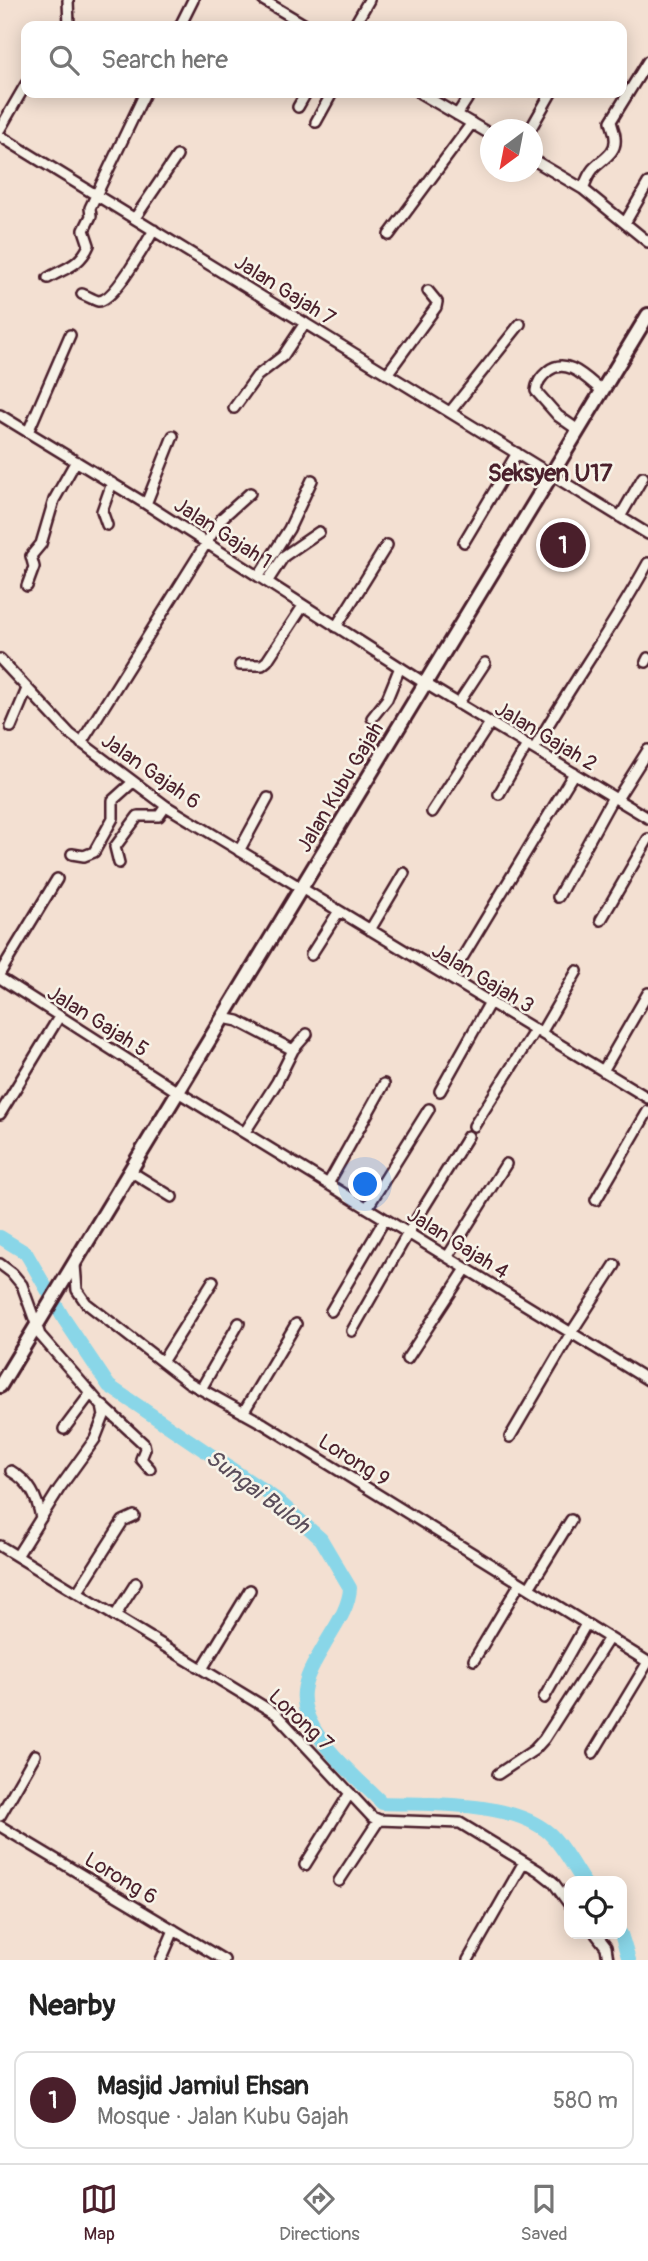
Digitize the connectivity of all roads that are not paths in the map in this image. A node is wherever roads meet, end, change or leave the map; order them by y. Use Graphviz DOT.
graph roads {
  1 [pos="68,0"];
  2 [pos="193,0"];
  3 [pos="263,0"];
  4 [pos="369,0"];
  5 [pos="69,21"];
  6 [pos="182,21"];
  7 [pos="299,21"];
  8 [pos="357,21"];
  9 [pos="648,61"];
  10 [pos="21,93"];
  11 [pos="627,95"];
  12 [pos="143,98"];
  13 [pos="303,98"];
  14 [pos="329,98"];
  15 [pos="428,98"];
  16 [pos="468,98"];
  17 [pos="548,98"];
  18 [pos="625,98"];
  19 [pos="298,107"];
  20 [pos="457,115"];
  21 [pos="536,119"];
  22 [pos="316,122"];
  23 [pos="472,123"];
  24 [pos="480,128"];
  25 [pos="0,129"];
  26 [pos="0,136"];
  27 [pos="177,156"];
  28 [pos="543,165"];
  29 [pos="648,183"];
  30 [pos="583,189"];
  31 [pos="97,195"];
  32 [pos="135,218"];
  33 [pos="625,223"];
  34 [pos="154,230"];
  35 [pos="389,235"];
  36 [pos="648,242"];
  37 [pos="48,278"];
  38 [pos="428,291"];
  39 [pos="82,294"];
  40 [pos="648,315"];
  41 [pos="305,323"];
  42 [pos="520,324"];
  43 [pos="70,335"];
  44 [pos="387,374"];
  45 [pos="602,391"];
  46 [pos="234,408"];
  47 [pos="450,412"];
  48 [pos="0,415"];
  49 [pos="578,430"];
  50 [pos="28,432"];
  51 [pos="173,436"];
  52 [pos="517,453"];
  53 [pos="76,461"];
  54 [pos="551,474"];
  55 [pos="643,477"];
  56 [pos="312,480"];
  57 [pos="112,483"];
  58 [pos="250,493"];
  59 [pos="146,504"];
  60 [pos="620,517"];
  61 [pos="107,526"];
  62 [pos="319,532"];
  63 [pos="648,534"];
  64 [pos="464,542"];
  65 [pos="206,543"];
  66 [pos="387,545"];
  67 [pos="648,563"];
  68 [pos="263,579"];
  69 [pos="27,586"];
  70 [pos="303,606"];
  71 [pos="336,627"];
  72 [pos="0,659"];
  73 [pos="485,663"];
  74 [pos="240,665"];
  75 [pos="400,667"];
  76 [pos="426,684"];
  77 [pos="27,689"];
  78 [pos="458,704"];
  79 [pos="372,718"];
  80 [pos="491,723"];
  81 [pos="11,727"];
  82 [pos="81,743"];
  83 [pos="531,747"];
  84 [pos="648,750"];
  85 [pos="574,773"];
  86 [pos="133,782"];
  87 [pos="499,794"];
  88 [pos="268,798"];
  89 [pos="615,798"];
  90 [pos="166,806"];
  91 [pos="432,812"];
  92 [pos="648,818"];
  93 [pos="648,839"];
  94 [pos="239,850"];
  95 [pos="72,854"];
  96 [pos="119,863"];
  97 [pos="404,873"];
  98 [pos="57,879"];
  99 [pos="301,888"];
  100 [pos="558,897"];
  101 [pos="338,911"];
  102 [pos="601,920"];
  103 [pos="370,930"];
  104 [pos="311,955"];
  105 [pos="577,971"];
  106 [pos="0,976"];
  107 [pos="450,978"];
  108 [pos="648,993"];
  109 [pos="490,1002"];
  110 [pos="59,1017"];
  111 [pos="223,1018"];
  112 [pos="538,1031"];
  113 [pos="307,1034"];
  114 [pos="293,1050"];
  115 [pos="603,1071"];
  116 [pos="384,1084"];
  117 [pos="440,1091"];
  118 [pos="178,1092"];
  119 [pos="648,1098"];
  120 [pos="429,1109"];
  121 [pos="648,1111"];
  122 [pos="0,1114"];
  123 [pos="474,1126"];
  124 [pos="244,1132"];
  125 [pos="468,1136"];
  126 [pos="506,1164"];
  127 [pos="130,1171"];
  128 [pos="328,1184"];
  129 [pos="172,1197"];
  130 [pos="596,1200"];
  131 [pos="367,1208"];
  132 [pos="385,1219"];
  133 [pos="408,1233"];
  134 [pos="447,1256"];
  135 [pos="75,1262"];
  136 [pos="0,1265"];
  137 [pos="615,1265"];
  138 [pos="466,1269"];
  139 [pos="213,1281"];
  140 [pos="331,1311"];
  141 [pos="39,1322"];
  142 [pos="239,1323"];
  143 [pos="296,1325"];
  144 [pos="352,1331"];
  145 [pos="571,1333"];
  146 [pos="407,1359"];
  147 [pos="162,1362"];
  148 [pos="648,1380"];
  149 [pos="0,1386"];
  150 [pos="201,1389"];
  151 [pos="91,1393"];
  152 [pos="102,1406"];
  153 [pos="243,1413"];
  154 [pos="64,1429"];
  155 [pos="510,1437"];
  156 [pos="150,1469"];
  157 [pos="11,1471"];
  158 [pos="134,1516"];
  159 [pos="41,1518"];
  160 [pos="571,1520"];
  161 [pos="0,1546"];
  162 [pos="17,1556"];
  163 [pos="135,1583"];
  164 [pos="524,1586"];
  165 [pos="250,1590"];
  166 [pos="77,1593"];
  167 [pos="115,1616"];
  168 [pos="586,1624"];
  169 [pos="609,1638"];
  170 [pos="474,1660"];
  171 [pos="648,1662"];
  172 [pos="202,1669"];
  173 [pos="544,1698"];
  174 [pos="593,1753"];
  175 [pos="36,1755"];
  176 [pos="498,1774"];
  177 [pos="350,1793"];
  178 [pos="0,1816"];
  179 [pos="379,1820"];
  180 [pos="0,1826"];
  181 [pos="524,1862"];
  182 [pos="305,1865"];
  183 [pos="339,1881"];
  184 [pos="564,1897"];
  185 [pos="174,1930"];
  186 [pos="600,1939"];
  187 [pos="161,1960"];
  188 [pos="224,1960"];
  189 [pos="468,1960"];
  190 [pos="608,1960"];
  1 -- 5 [label="street"];
  2 -- 6 [label="street"];
  3 -- 7 [label="street"];
  4 -- 8 [label="street"];
  9 -- 11 [label="street"];
  10 -- 25 [label="street"];
  12 -- 31 [label="street"];
  13 -- 19 [label="street"];
  14 -- 22 [label="street"];
  15 -- 20 [label="street"];
  16 -- 20 [label="street"];
  17 -- 21 [label="street"];
  18 -- 30 [label="street"];
  20 -- 23 [label="street"];
  23 -- 24 [label="street"];
  23 -- 35 [label="street"];
  26 -- 31 [label="street, Jalan Gajah 7"];
  27 -- 32 [label="street"];
  28 -- 30 [label="street"];
  29 -- 33 [label="street"];
  30 -- 33 [label="street"];
  31 -- 32 [label="street, Jalan Gajah 7"];
  31 -- 37 [label="street"];
  32 -- 34 [label="street, Jalan Gajah 7"];
  33 -- 36 [label="street"];
  34 -- 39 [label="street"];
  34 -- 41 [label="street, Jalan Gajah 7"];
  38 -- 44 [label="street"];
  40 -- 45 [label="street, Jalan Kubu Gajah"];
  41 -- 44 [label="street, Jalan Gajah 7"];
  41 -- 46 [label="street"];
  42 -- 47 [label="street"];
  43 -- 50 [label="street"];
  44 -- 47 [label="street, Jalan Gajah 7"];
  45 -- 49 [label="street, Jalan Kubu Gajah"];
  45 -- 49 [label="street"];
  47 -- 52 [label="street, Jalan Gajah 7"];
  48 -- 50 [label="street, Jalan Gajah 1"];
  49 -- 54 [label="street, Jalan Kubu Gajah"];
  50 -- 53 [label="street, Jalan Gajah 1"];
  51 -- 59 [label="street"];
  52 -- 54 [label="street, Jalan Gajah 7"];
  52 -- 64 [label="street"];
  53 -- 57 [label="street, Jalan Gajah 1"];
  53 -- 69 [label="street"];
  54 -- 60 [label="street, Jalan Gajah 7"];
  54 -- 76 [label="street, Jalan Kubu Gajah"];
  55 -- 60 [label="street"];
  56 -- 68 [label="street"];
  57 -- 59 [label="street, Jalan Gajah 1"];
  57 -- 61 [label="street"];
  58 -- 65 [label="street"];
  59 -- 65 [label="street, Jalan Gajah 1"];
  60 -- 63 [label="street, Jalan Gajah 7"];
  62 -- 68 [label="street"];
  65 -- 68 [label="street, Jalan Gajah 1"];
  65 -- 82 [label="street"];
  66 -- 71 [label="street"];
  67 -- 83 [label="street"];
  68 -- 70 [label="street, Jalan Gajah 1"];
  70 -- 71 [label="street, Jalan Gajah 1"];
  70 -- 74 [label="street"];
  71 -- 75 [label="street, Jalan Gajah 1"];
  72 -- 77 [label="street, Jalan Gajah 6"];
  73 -- 78 [label="street"];
  75 -- 76 [label="street, Jalan Gajah 1"];
  75 -- 79 [label="street"];
  76 -- 78 [label="street, Jalan Gajah 2"];
  76 -- 99 [label="street, Jalan Kubu Gajah"];
  77 -- 81 [label="street"];
  77 -- 82 [label="street, Jalan Gajah 6"];
  78 -- 80 [label="street, Jalan Gajah 2"];
  80 -- 83 [label="street, Jalan Gajah 2"];
  80 -- 91 [label="street"];
  82 -- 86 [label="street, Jalan Gajah 6"];
  83 -- 85 [label="street, Jalan Gajah 2"];
  83 -- 87 [label="street"];
  84 -- 89 [label="street"];
  85 -- 89 [label="street, Jalan Gajah 2"];
  85 -- 107 [label="street"];
  86 -- 90 [label="street, Jalan Gajah 6"];
  86 -- 95 [label="street"];
  88 -- 94 [label="street"];
  89 -- 92 [label="street, Jalan Gajah 2"];
  89 -- 100 [label="street"];
  90 -- 94 [label="street, Jalan Gajah 6"];
  90 -- 96 [label="street"];
  93 -- 102 [label="street"];
  94 -- 99 [label="street, Jalan Gajah 6"];
  97 -- 103 [label="street"];
  98 -- 106 [label="street"];
  99 -- 101 [label="street, Jalan Gajah 3"];
  99 -- 111 [label="street, Jalan Kubu Gajah"];
  101 -- 103 [label="street, Jalan Gajah 3"];
  101 -- 104 [label="street"];
  103 -- 107 [label="street, Jalan Gajah 3"];
  105 -- 112 [label="street"];
  106 -- 110 [label="street, Jalan Gajah 5"];
  107 -- 109 [label="street, Jalan Gajah 3"];
  108 -- 115 [label="street"];
  109 -- 112 [label="street, Jalan Gajah 3"];
  109 -- 117 [label="street"];
  110 -- 118 [label="street, Jalan Gajah 5"];
  110 -- 122 [label="street"];
  111 -- 114 [label="street"];
  111 -- 118 [label="street, Jalan Kubu Gajah"];
  112 -- 115 [label="street, Jalan Gajah 3"];
  112 -- 123 [label="street"];
  113 -- 114 [label="street"];
  114 -- 124 [label="street"];
  115 -- 119 [label="street, Jalan Gajah 3"];
  116 -- 128 [label="street"];
  118 -- 124 [label="street, Jalan Gajah 4"];
  118 -- 127 [label="street, Jalan Kubu Gajah"];
  120 -- 131 [label="street"];
  121 -- 130 [label="street"];
  124 -- 128 [label="street, Jalan Gajah 4"];
  125 -- 133 [label="street"];
  126 -- 134 [label="street"];
  127 -- 129 [label="street"];
  127 -- 135 [label="street, Jalan Kubu Gajah"];
  128 -- 131 [label="street, Jalan Gajah 4"];
  131 -- 132 [label="street, Jalan Gajah 4"];
  132 -- 133 [label="street, Jalan Gajah 4"];
  132 -- 140 [label="street"];
  133 -- 134 [label="street, Jalan Gajah 4"];
  133 -- 144 [label="street"];
  134 -- 138 [label="street, Jalan Gajah 4"];
  135 -- 141 [label="street, Jalan Kubu Gajah"];
  135 -- 147 [label="street, Lorong 9"];
  136 -- 141 [label="street"];
  137 -- 145 [label="street"];
  138 -- 145 [label="street, Jalan Gajah 4"];
  138 -- 146 [label="street"];
  139 -- 147 [label="street"];
  141 -- 149 [label="street, Jalan Kubu Gajah"];
  141 -- 151 [label="street"];
  142 -- 150 [label="street"];
  143 -- 153 [label="street"];
  145 -- 148 [label="street, Jalan Gajah 4"];
  145 -- 155 [label="street"];
  147 -- 150 [label="street, Lorong 9"];
  150 -- 153 [label="street, Lorong 9"];
  151 -- 152 [label="street"];
  151 -- 154 [label="street"];
  152 -- 156 [label="street"];
  152 -- 159 [label="street"];
  153 -- 164 [label="street, Lorong 9"];
  157 -- 159 [label="street"];
  158 -- 166 [label="street"];
  159 -- 162 [label="street"];
  160 -- 164 [label="street"];
  161 -- 162 [label="street, Lorong 7"];
  162 -- 166 [label="street, Lorong 7"];
  163 -- 167 [label="street"];
  164 -- 168 [label="street, Lorong 9"];
  164 -- 170 [label="street"];
  165 -- 172 [label="street"];
  166 -- 167 [label="street, Lorong 7"];
  167 -- 172 [label="street, Lorong 7"];
  168 -- 169 [label="street, Lorong 9"];
  168 -- 173 [label="street"];
  169 -- 171 [label="street, Lorong 9"];
  169 -- 176 [label="street"];
  171 -- 174 [label="street"];
  172 -- 177 [label="street, Lorong 7"];
  175 -- 178 [label="street"];
  177 -- 179 [label="street, Lorong 7"];
  177 -- 182 [label="street"];
  179 -- 181 [label="street"];
  179 -- 183 [label="street"];
  180 -- 185 [label="street, Lorong 6"];
  181 -- 184 [label="street"];
  181 -- 189 [label="street"];
  185 -- 187 [label="street"];
  185 -- 188 [label="street, Lorong 6"];
  186 -- 190 [label="street"];
}
